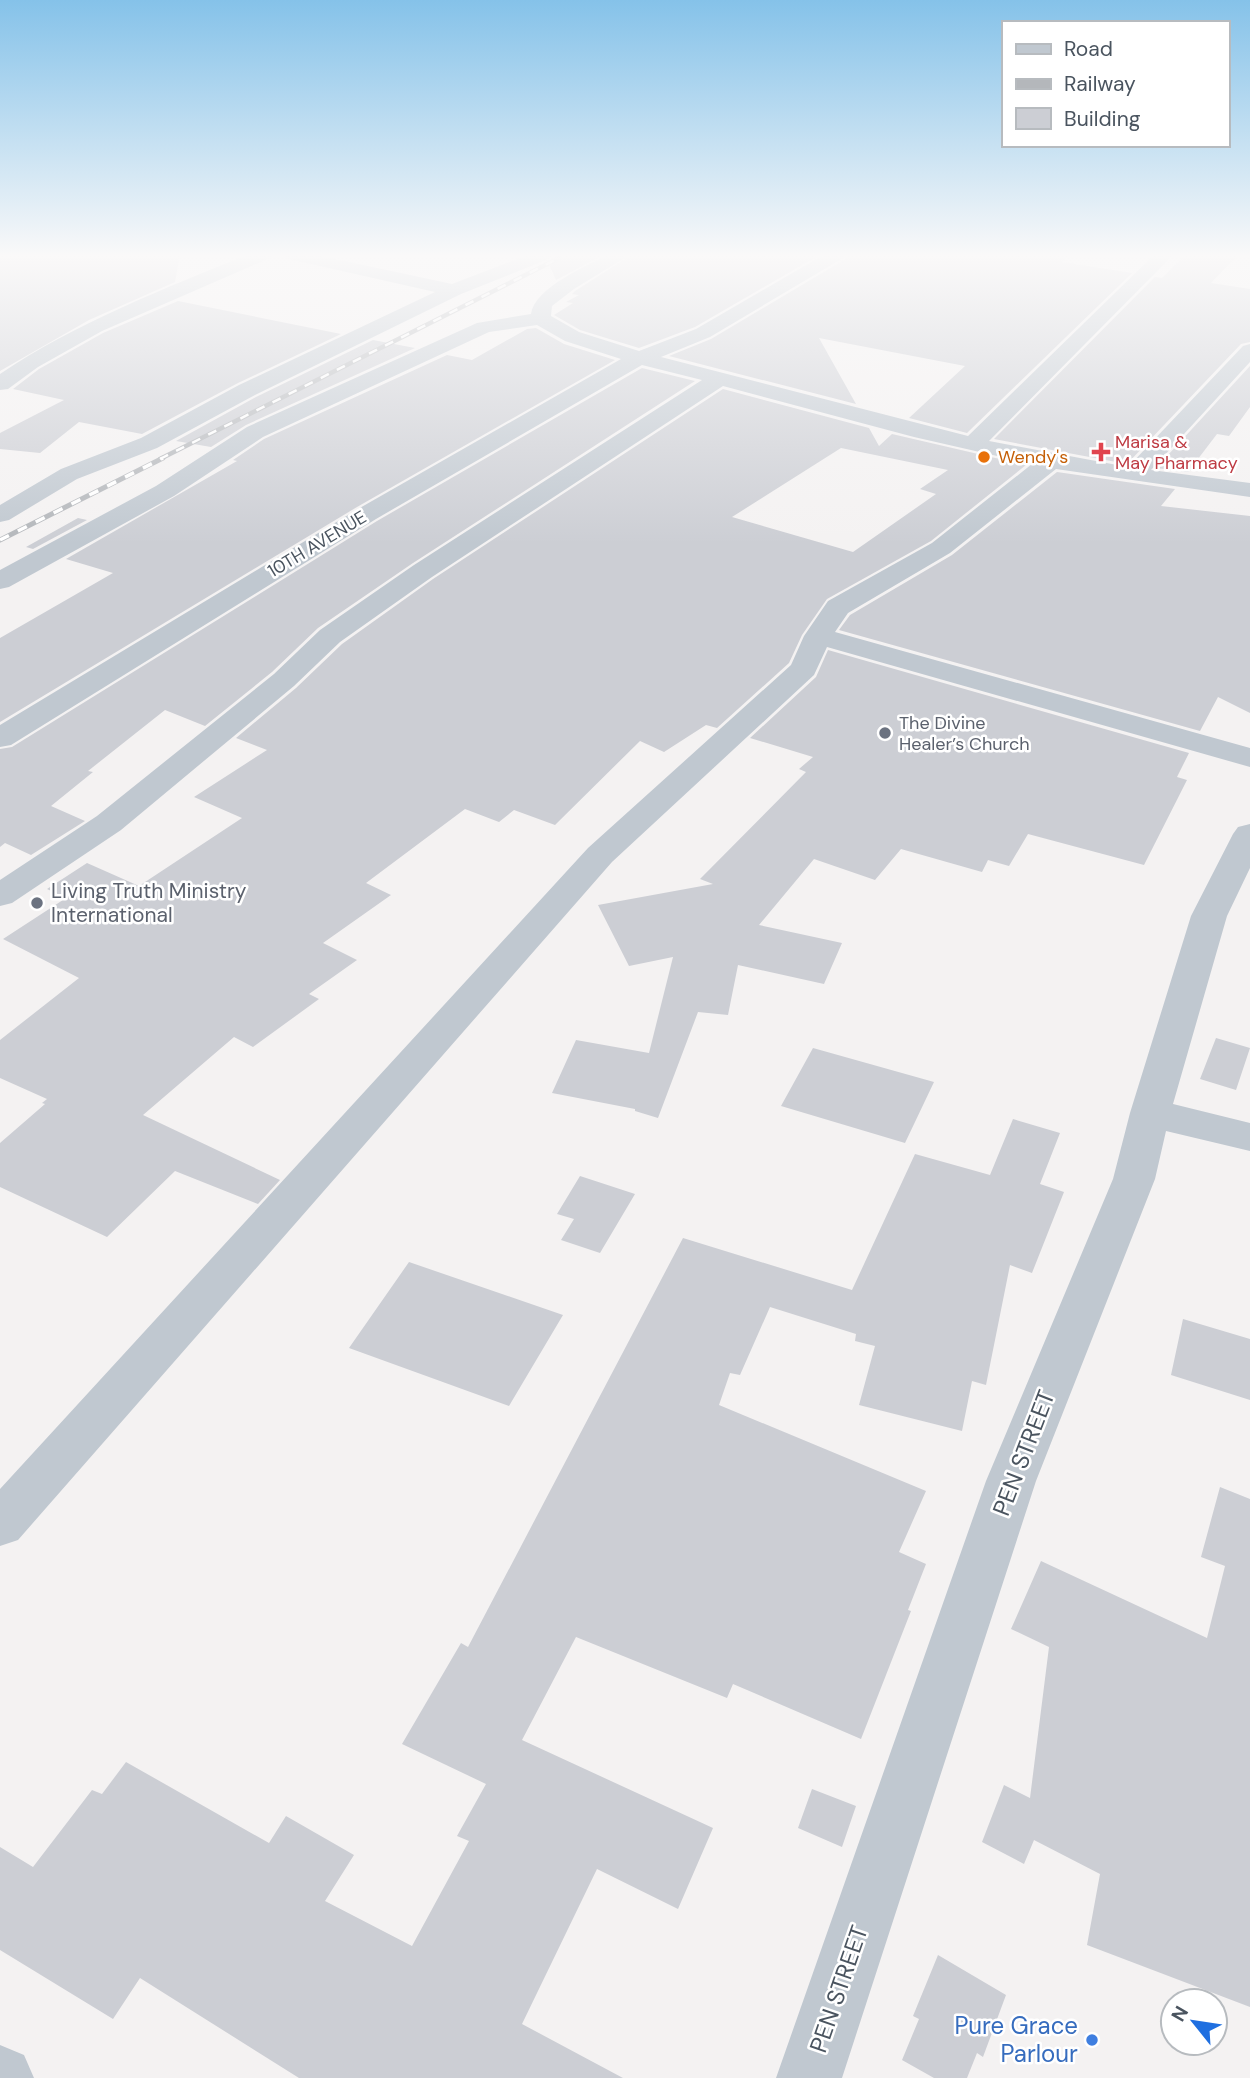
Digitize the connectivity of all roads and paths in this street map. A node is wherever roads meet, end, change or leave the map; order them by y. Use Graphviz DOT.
graph roads {
  1 [pos="47,351"];
  2 [pos="328,351"];
  3 [pos="432,351"];
  4 [pos="617,351"];
  5 [pos="660,351"];
  6 [pos="1067,351"];
  7 [pos="1249,351"];
  8 [pos="639,358"];
  9 [pos="720,378"];
  10 [pos="0,384"];
  11 [pos="973,444"];
  12 [pos="1051,461"];
  13 [pos="1135,474"];
  14 [pos="1250,490"];
  15 [pos="0,515"];
  16 [pos="0,581"];
  17 [pos="818,636"];
  18 [pos="0,738"];
  19 [pos="1250,758"];
  20 [pos="1250,834"];
  21 [pos="0,896"];
  22 [pos="1150,1112"];
  23 [pos="1250,1137"];
  24 [pos="0,1524"];
  25 [pos="809,2078"];
  1 -- 10 [label="street"];
  2 -- 15 [label="street"];
  3 -- 16 [label="street"];
  4 -- 8 [label="street"];
  5 -- 8 [label="street, 10TH AVENUE"];
  6 -- 11 [label="street"];
  7 -- 13 [label="street"];
  8 -- 9 [label="street"];
  8 -- 18 [label="street, 10TH AVENUE"];
  9 -- 11 [label="street"];
  9 -- 21 [label="street"];
  11 -- 12 [label="street"];
  12 -- 13 [label="street"];
  12 -- 17 [label="street"];
  13 -- 14 [label="street"];
  17 -- 19 [label="street"];
  17 -- 24 [label="street"];
  20 -- 22 [label="street, PEN STREET"];
  22 -- 23 [label="street"];
  22 -- 25 [label="street, PEN STREET"];
}
